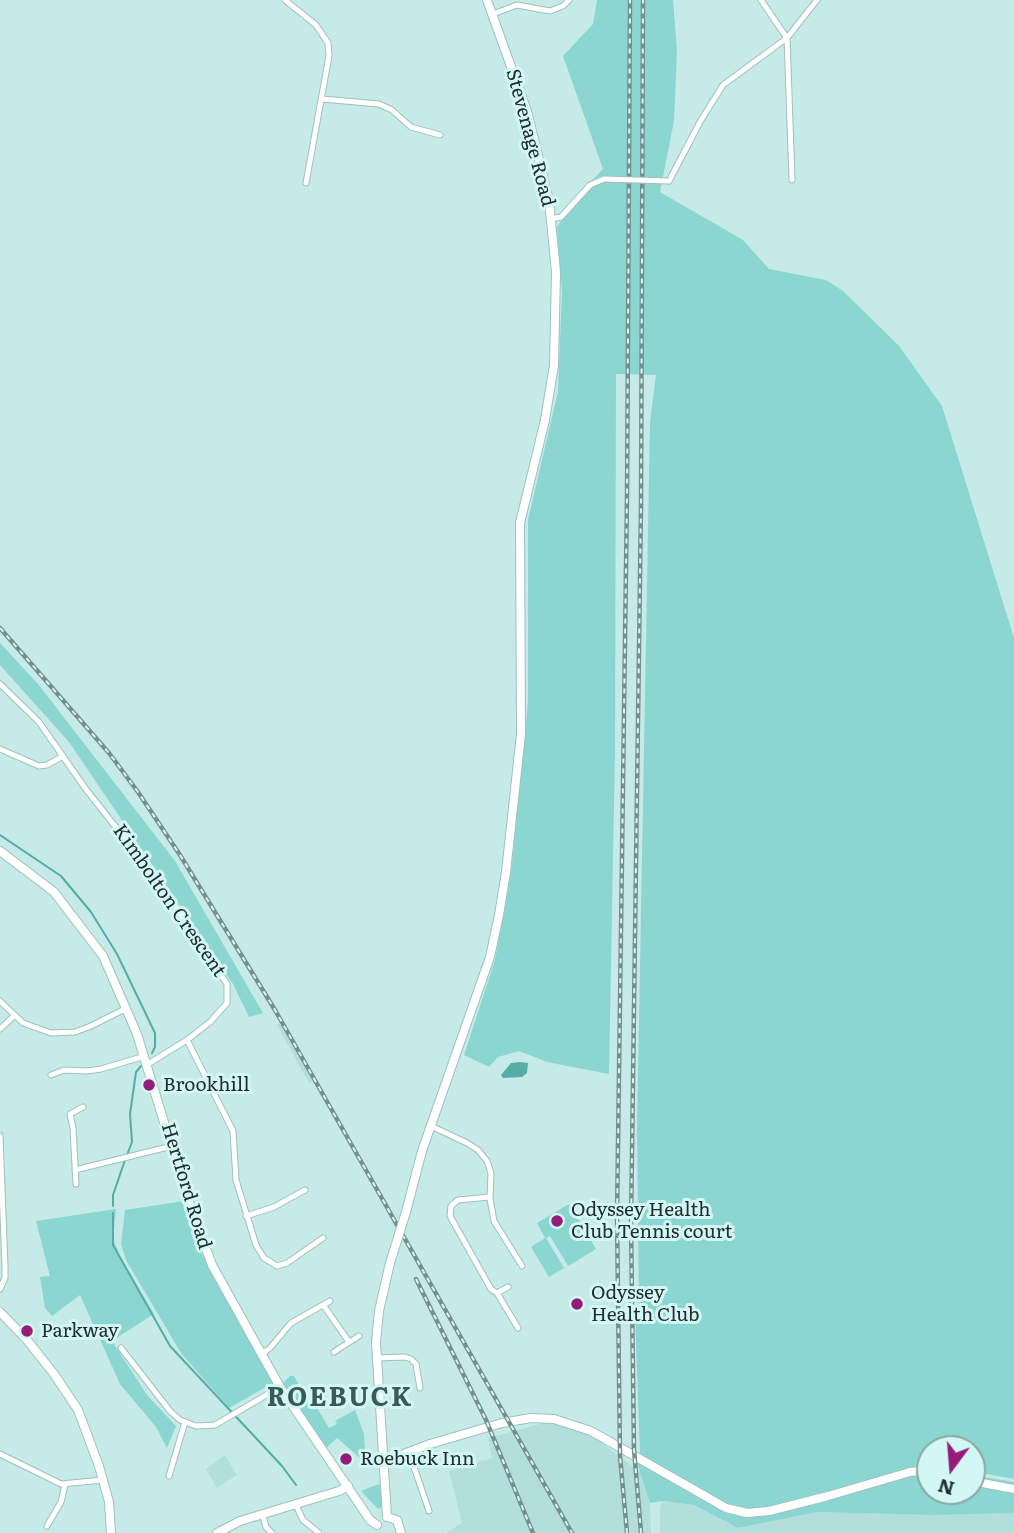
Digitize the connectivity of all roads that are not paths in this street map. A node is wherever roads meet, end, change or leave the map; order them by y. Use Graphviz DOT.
graph roads {
  1 [pos="285,0"];
  2 [pos="487,0"];
  3 [pos="569,0"];
  4 [pos="761,0"];
  5 [pos="817,0"];
  6 [pos="493,15"];
  7 [pos="788,38"];
  8 [pos="322,99"];
  9 [pos="440,135"];
  10 [pos="792,180"];
  11 [pos="306,183"];
  12 [pos="551,219"];
  13 [pos="0,684"];
  14 [pos="0,750"];
  15 [pos="63,755"];
  16 [pos="0,851"];
  17 [pos="0,1001"];
  18 [pos="127,1008"];
  19 [pos="14,1016"];
  20 [pos="0,1029"];
  21 [pos="187,1040"];
  22 [pos="146,1060"];
  23 [pos="51,1074"];
  24 [pos="83,1107"];
  25 [pos="432,1126"];
  26 [pos="0,1136"];
  27 [pos="172,1146"];
  28 [pos="75,1170"];
  29 [pos="76,1184"];
  30 [pos="305,1190"];
  31 [pos="490,1198"];
  32 [pos="246,1216"];
  33 [pos="323,1238"];
  34 [pos="522,1266"];
  35 [pos="508,1287"];
  36 [pos="0,1289"];
  37 [pos="497,1293"];
  38 [pos="0,1312"];
  39 [pos="518,1328"];
  40 [pos="359,1336"];
  41 [pos="349,1342"];
  42 [pos="121,1349"];
  43 [pos="334,1352"];
  44 [pos="263,1353"];
  45 [pos="376,1358"];
  46 [pos="280,1387"];
  47 [pos="420,1388"];
  48 [pos="185,1422"];
  49 [pos="407,1452"];
  50 [pos="0,1454"];
  51 [pos="383,1459"];
  52 [pos="916,1471"];
  53 [pos="169,1476"];
  54 [pos="103,1480"];
  55 [pos="986,1484"];
  56 [pos="65,1485"];
  57 [pos="348,1486"];
  58 [pos="1014,1489"];
  59 [pos="296,1503"];
  60 [pos="429,1511"];
  61 [pos="262,1513"];
  62 [pos="387,1517"];
  63 [pos="47,1526"];
  64 [pos="378,1529"];
  65 [pos="229,1530"];
  66 [pos="400,1532"];
  67 [pos="111,1533"];
  68 [pos="217,1533"];
  69 [pos="272,1533"];
  70 [pos="319,1533"];
  1 -- 8 [label="street"];
  2 -- 6 [label="street, Stevenage Road"];
  3 -- 6 [label="street"];
  4 -- 7 [label="street"];
  5 -- 7 [label="street"];
  6 -- 12 [label="street, Stevenage Road"];
  7 -- 10 [label="street"];
  7 -- 12 [label="street, bridge"];
  8 -- 9 [label="street"];
  8 -- 11 [label="street"];
  12 -- 25 [label="street, Stevenage Road"];
  13 -- 15 [label="street, Kimbolton Crescent"];
  14 -- 15 [label="street"];
  15 -- 21 [label="street, Kimbolton Crescent"];
  16 -- 18 [label="street, Hertford Road"];
  17 -- 19 [label="street"];
  18 -- 19 [label="street"];
  18 -- 22 [label="street, Hertford Road"];
  19 -- 20 [label="street"];
  21 -- 22 [label="street, Kimbolton Crescent"];
  21 -- 32 [label="street"];
  22 -- 23 [label="street, Kimbolton Crescent"];
  22 -- 27 [label="street, Hertford Road"];
  24 -- 28 [label="street"];
  25 -- 31 [label="street"];
  25 -- 45 [label="street, Stevenage Road, bridge"];
  26 -- 36 [label="street"];
  27 -- 28 [label="street"];
  27 -- 44 [label="street, Hertford Road"];
  28 -- 29 [label="street"];
  30 -- 32 [label="street"];
  31 -- 34 [label="street"];
  31 -- 37 [label="street"];
  32 -- 33 [label="street"];
  35 -- 37 [label="street"];
  37 -- 39 [label="street"];
  38 -- 54 [label="street"];
  40 -- 41 [label="street"];
  41 -- 43 [label="street"];
  41 -- 44 [label="street"];
  42 -- 48 [label="street"];
  44 -- 46 [label="street, Hertford Road"];
  45 -- 47 [label="street"];
  45 -- 51 [label="street, Stevenage Road"];
  46 -- 48 [label="street"];
  46 -- 57 [label="street, Hertford Road"];
  48 -- 53 [label="street"];
  49 -- 51 [label="street"];
  49 -- 52 [label="street"];
  49 -- 60 [label="street"];
  50 -- 56 [label="street"];
  51 -- 62 [label="street, Stevenage Road"];
  54 -- 56 [label="street"];
  54 -- 67 [label="street"];
  55 -- 58 [label="street"];
  56 -- 63 [label="street"];
  57 -- 59 [label="street"];
  57 -- 64 [label="street, Hertford Road"];
  59 -- 61 [label="street"];
  59 -- 70 [label="street"];
  61 -- 65 [label="street"];
  61 -- 69 [label="street"];
  62 -- 64 [label="street"];
  62 -- 66 [label="street"];
  65 -- 68 [label="street"];
}
